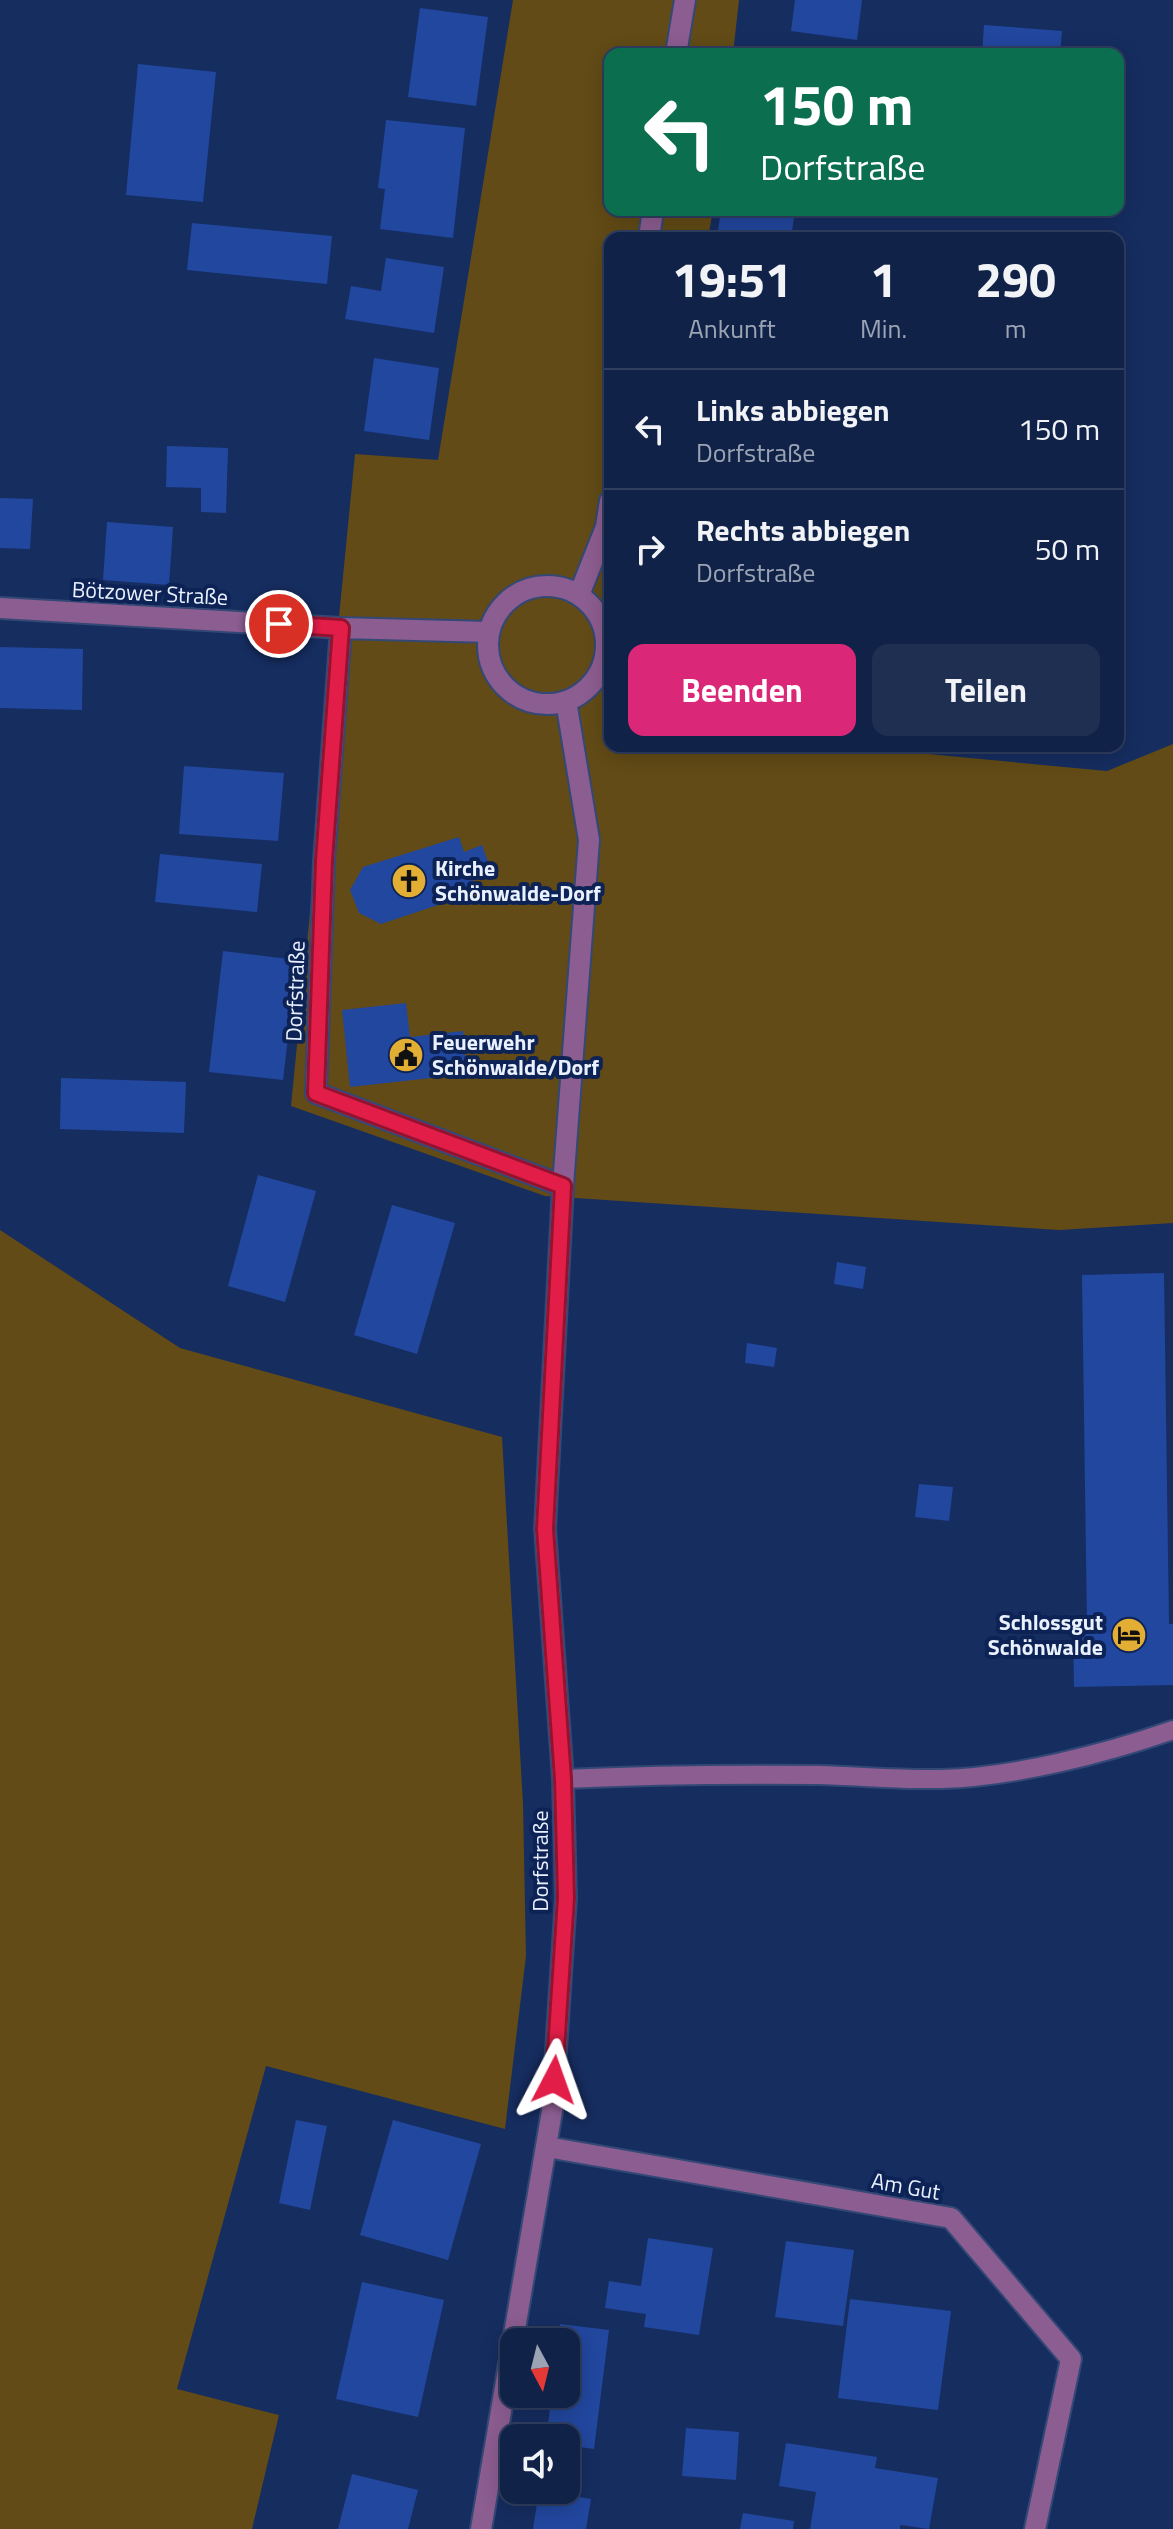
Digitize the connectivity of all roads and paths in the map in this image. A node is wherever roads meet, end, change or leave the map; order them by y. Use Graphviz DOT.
graph roads {
  1 [pos="685,0"];
  2 [pos="677,48"];
  3 [pos="604,532"];
  4 [pos="579,595"];
  5 [pos="0,608"];
  6 [pos="341,628"];
  7 [pos="604,629"];
  8 [pos="489,632"];
  9 [pos="604,662"];
  10 [pos="566,701"];
  11 [pos="563,1186"];
  12 [pos="1173,1730"];
  13 [pos="563,1779"];
  14 [pos="547,2147"];
  15 [pos="481,2529"];
  16 [pos="1035,2529"];
  1 -- 2 [label="street"];
  3 -- 4 [label="street"];
  4 -- 7 [label="street"];
  4 -- 8 [label="street"];
  5 -- 6 [label="street, Bötzower Straße"];
  6 -- 8 [label="street, Bötzower Straße"];
  6 -- 11 [label="street, Dorfstraße"];
  8 -- 10 [label="street"];
  9 -- 10 [label="street"];
  10 -- 11 [label="street, Dorfstraße"];
  11 -- 13 [label="street, Dorfstraße"];
  12 -- 13 [label="lane"];
  13 -- 14 [label="street, Dorfstraße"];
  14 -- 15 [label="street, Dorfstraße"];
  14 -- 16 [label="street, Am Gut"];
}
